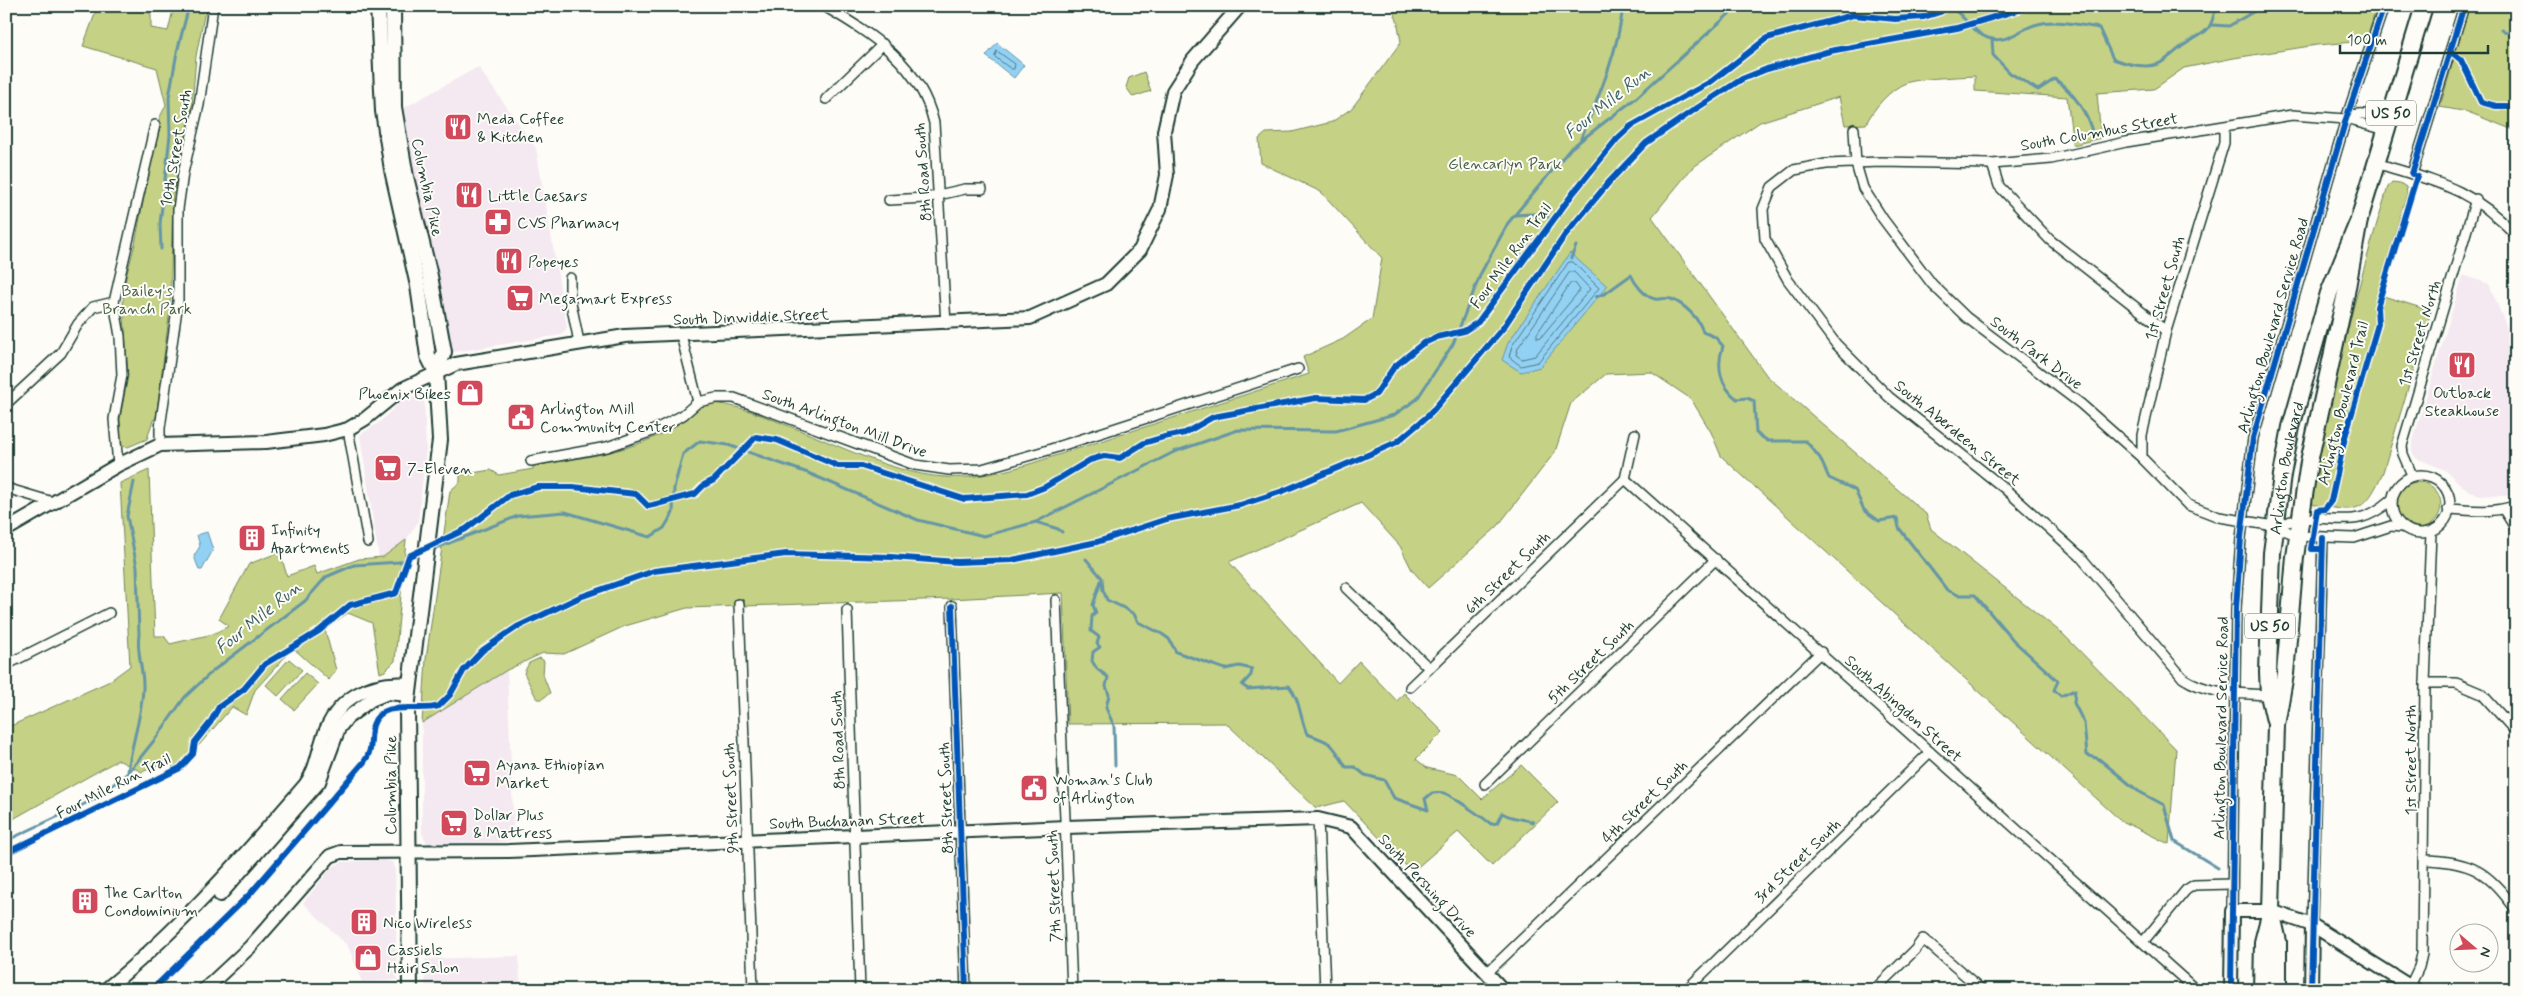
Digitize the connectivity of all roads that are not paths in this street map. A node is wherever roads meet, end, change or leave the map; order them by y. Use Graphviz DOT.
graph roads {
  1 [pos="213,6"];
  2 [pos="378,6"];
  3 [pos="393,6"];
  4 [pos="824,6"];
  5 [pos="1240,6"];
  6 [pos="2384,6"];
  7 [pos="2424,6"];
  8 [pos="2464,6"];
  9 [pos="883,44"];
  10 [pos="826,99"];
  11 [pos="2346,119"];
  12 [pos="155,125"];
  13 [pos="2387,125"];
  14 [pos="2224,127"];
  15 [pos="1854,129"];
  16 [pos="2376,163"];
  17 [pos="1856,164"];
  18 [pos="1992,164"];
  19 [pos="2412,174"];
  20 [pos="982,189"];
  21 [pos="939,195"];
  22 [pos="2476,199"];
  23 [pos="888,200"];
  24 [pos="2359,220"];
  25 [pos="2516,235"];
  26 [pos="570,278"];
  27 [pos="114,302"];
  28 [pos="946,324"];
  29 [pos="2166,331"];
  30 [pos="680,335"];
  31 [pos="579,342"];
  32 [pos="1298,369"];
  33 [pos="436,372"];
  34 [pos="698,402"];
  35 [pos="6,404"];
  36 [pos="348,429"];
  37 [pos="1635,434"];
  38 [pos="160,446"];
  39 [pos="2142,458"];
  40 [pos="532,461"];
  41 [pos="118,466"];
  42 [pos="2412,475"];
  43 [pos="1625,479"];
  44 [pos="6,488"];
  45 [pos="2390,502"];
  46 [pos="56,503"];
  47 [pos="2516,505"];
  48 [pos="2448,509"];
  49 [pos="2504,510"];
  50 [pos="2300,519"];
  51 [pos="2243,522"];
  52 [pos="2275,526"];
  53 [pos="2402,527"];
  54 [pos="2516,529"];
  55 [pos="6,530"];
  56 [pos="2431,532"];
  57 [pos="2298,536"];
  58 [pos="2323,538"];
  59 [pos="368,542"];
  60 [pos="1716,559"];
  61 [pos="1346,588"];
  62 [pos="1056,600"];
  63 [pos="739,604"];
  64 [pos="952,606"];
  65 [pos="847,610"];
  66 [pos="109,613"];
  67 [pos="1821,652"];
  68 [pos="6,664"];
  69 [pos="1429,668"];
  70 [pos="2425,683"];
  71 [pos="1410,687"];
  72 [pos="409,689"];
  73 [pos="2234,693"];
  74 [pos="2269,695"];
  75 [pos="2276,725"];
  76 [pos="2516,732"];
  77 [pos="1930,752"];
  78 [pos="1485,784"];
  79 [pos="1318,819"];
  80 [pos="1066,827"];
  81 [pos="960,832"];
  82 [pos="855,837"];
  83 [pos="747,841"];
  84 [pos="408,851"];
  85 [pos="2424,860"];
  86 [pos="2232,884"];
  87 [pos="2271,910"];
  88 [pos="2516,910"];
  89 [pos="2232,911"];
  90 [pos="2312,925"];
  91 [pos="2143,942"];
  92 [pos="1487,972"];
  93 [pos="2413,988"];
  94 [pos="2229,989"];
  95 [pos="105,990"];
  96 [pos="117,990"];
  97 [pos="204,990"];
  98 [pos="410,990"];
  99 [pos="753,990"];
  100 [pos="860,990"];
  101 [pos="966,990"];
  102 [pos="1072,990"];
  103 [pos="1325,990"];
  104 [pos="1503,990"];
  105 [pos="1686,990"];
  106 [pos="1874,990"];
  107 [pos="1982,990"];
  108 [pos="2196,990"];
  109 [pos="2262,990"];
  110 [pos="2278,990"];
  111 [pos="2311,990"];
  1 -- 38 [label="street, 10th Street South"];
  2 -- 33 [label="main road, Columbia Pike"];
  3 -- 33 [label="main road, Columbia Pike"];
  4 -- 9 [label="street, 8th Road South"];
  5 -- 28 [label="street, South Dinwiddie Street"];
  6 -- 11 [label="street, Arlington Boulevard Service Road"];
  7 -- 13 [label="highway, Arlington Boulevard / US 50"];
  8 -- 19 [label="street"];
  9 -- 10 [label="street"];
  9 -- 21 [label="street, 8th Road South"];
  11 -- 13 [label="street, South Columbus Street"];
  11 -- 14 [label="street, South Columbus Street"];
  11 -- 51 [label="street, Arlington Boulevard Service Road"];
  12 -- 27 [label="street, 10th Street South"];
  13 -- 16 [label="highway, Arlington Boulevard / US 50"];
  14 -- 18 [label="street, South Columbus Street"];
  14 -- 29 [label="street, 1st Street South"];
  15 -- 17 [label="street, South Park Drive"];
  16 -- 19 [label="street"];
  16 -- 24 [label="highway, Arlington Boulevard / US 50"];
  17 -- 18 [label="street, South Columbus Street"];
  17 -- 39 [label="street, South Park Drive"];
  17 -- 73 [label="street, South Aberdeen Street"];
  18 -- 29 [label="street"];
  19 -- 22 [label="street"];
  20 -- 21 [label="street"];
  21 -- 23 [label="street"];
  21 -- 28 [label="street, 8th Road South"];
  22 -- 25 [label="street"];
  22 -- 42 [label="street, 1st Street North"];
  24 -- 50 [label="highway, Arlington Boulevard / US 50"];
  24 -- 52 [label="highway, Arlington Boulevard / US 50"];
  26 -- 31 [label="street"];
  27 -- 35 [label="street"];
  27 -- 41 [label="street, 10th Street South"];
  28 -- 30 [label="street, South Dinwiddie Street"];
  29 -- 39 [label="street, 1st Street South"];
  30 -- 31 [label="street, South Dinwiddie Street"];
  30 -- 34 [label="street"];
  31 -- 33 [label="street, South Dinwiddie Street"];
  32 -- 34 [label="street, South Arlington Mill Drive"];
  33 -- 36 [label="street"];
  33 -- 72 [label="main road, Columbia Pike"];
  34 -- 40 [label="street, South Arlington Mill Drive"];
  36 -- 38 [label="street"];
  36 -- 59 [label="street"];
  37 -- 43 [label="street"];
  38 -- 41 [label="street"];
  39 -- 51 [label="street, South Park Drive"];
  41 -- 46 [label="street"];
  42 -- 45 [label="street"];
  42 -- 48 [label="street"];
  43 -- 60 [label="street, South Abingdon Street"];
  43 -- 69 [label="street, 6th Street South"];
  44 -- 46 [label="street"];
  45 -- 50 [label="street"];
  45 -- 53 [label="street"];
  46 -- 55 [label="street"];
  47 -- 49 [label="street"];
  48 -- 49 [label="street"];
  48 -- 56 [label="street"];
  49 -- 54 [label="street"];
  50 -- 52 [label="street"];
  50 -- 57 [label="highway, Arlington Boulevard / US 50"];
  51 -- 52 [label="street, South Park Drive"];
  51 -- 73 [label="street, Arlington Boulevard Service Road"];
  52 -- 57 [label="street"];
  52 -- 74 [label="highway, Arlington Boulevard / US 50"];
  53 -- 56 [label="street"];
  53 -- 58 [label="street"];
  56 -- 70 [label="street, 1st Street North"];
  57 -- 58 [label="street"];
  57 -- 75 [label="highway, Arlington Boulevard / US 50"];
  58 -- 90 [label="street"];
  60 -- 67 [label="street, South Abingdon Street"];
  60 -- 78 [label="street, 5th Street South"];
  61 -- 69 [label="street"];
  62 -- 80 [label="street, 7th Street South"];
  63 -- 83 [label="street, 9th Street South"];
  64 -- 81 [label="street, 8th Street South"];
  65 -- 82 [label="street, 8th Road South"];
  66 -- 68 [label="street"];
  67 -- 77 [label="street, South Abingdon Street"];
  67 -- 92 [label="street, 4th Street South"];
  69 -- 71 [label="street, 6th Street South"];
  70 -- 76 [label="street"];
  70 -- 85 [label="street, 1st Street North"];
  72 -- 84 [label="main road, Columbia Pike"];
  72 -- 95 [label="street"];
  72 -- 96 [label="street"];
  73 -- 74 [label="street, South Aberdeen Street"];
  73 -- 86 [label="street, Arlington Boulevard Service Road"];
  74 -- 75 [label="highway, Arlington Boulevard / US 50"];
  75 -- 87 [label="highway, Arlington Boulevard / US 50"];
  77 -- 91 [label="street, South Abingdon Street"];
  77 -- 105 [label="street, 3rd Street South"];
  79 -- 80 [label="street, South Buchanan Street"];
  79 -- 92 [label="street, South Pershing Drive"];
  79 -- 103 [label="street"];
  80 -- 81 [label="street, South Buchanan Street"];
  80 -- 102 [label="street, 7th Street South"];
  81 -- 82 [label="street, South Buchanan Street"];
  81 -- 101 [label="street, 8th Street South"];
  82 -- 83 [label="street, South Buchanan Street"];
  82 -- 100 [label="street, 8th Road South"];
  83 -- 84 [label="street, South Buchanan Street"];
  83 -- 99 [label="street, 9th Street South"];
  84 -- 97 [label="street, South Buchanan Street"];
  84 -- 98 [label="main road, Columbia Pike"];
  85 -- 88 [label="street"];
  85 -- 93 [label="street, 1st Street North"];
  86 -- 89 [label="street, Arlington Boulevard Service Road"];
  86 -- 91 [label="street"];
  87 -- 89 [label="street"];
  87 -- 90 [label="street"];
  87 -- 109 [label="highway, Arlington Boulevard / US 50"];
  87 -- 110 [label="highway, Arlington Boulevard / US 50"];
  89 -- 94 [label="street, Arlington Boulevard Service Road"];
  90 -- 93 [label="street"];
  90 -- 111 [label="street"];
  91 -- 108 [label="street, South Abingdon Street"];
  92 -- 104 [label="street, South Pershing Drive"];
  106 -- 107 [label="street"];
}
